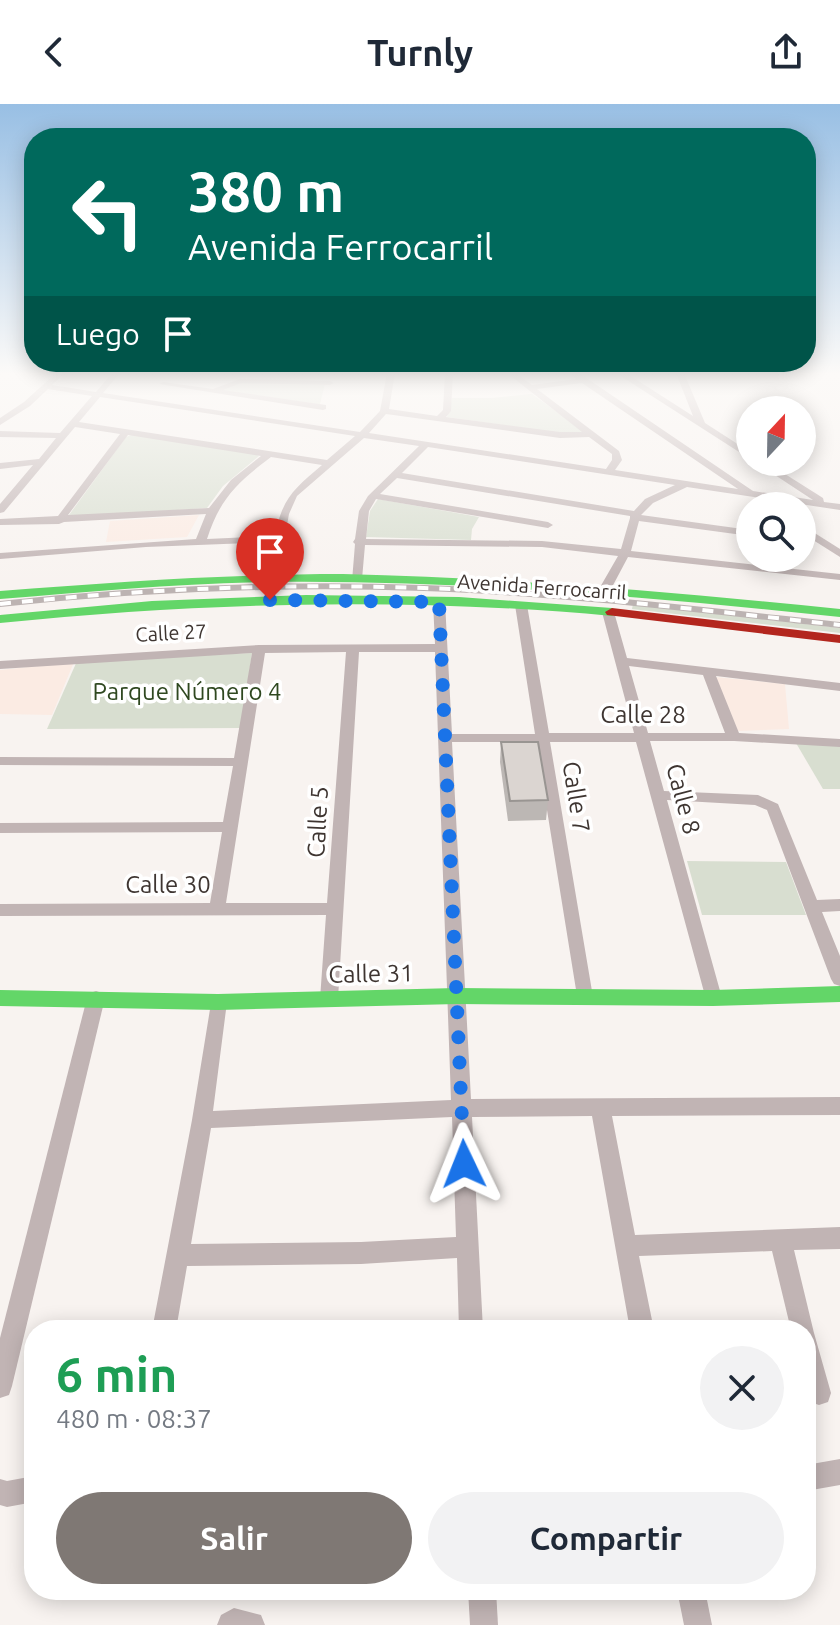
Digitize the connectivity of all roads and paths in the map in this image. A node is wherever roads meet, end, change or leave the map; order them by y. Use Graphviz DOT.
graph roads {
  1 [pos="55,444"];
  2 [pos="117,444"];
  3 [pos="207,444"];
  4 [pos="351,444"];
  5 [pos="404,444"];
  6 [pos="605,444"];
  7 [pos="681,444"];
  8 [pos="423,447"];
  9 [pos="269,454"];
  10 [pos="41,461"];
  11 [pos="328,463"];
  12 [pos="711,464"];
  13 [pos="0,466"];
  14 [pos="609,472"];
  15 [pos="395,475"];
  16 [pos="782,476"];
  17 [pos="687,484"];
  18 [pos="671,489"];
  19 [pos="744,492"];
  20 [pos="750,492"];
  21 [pos="373,496"];
  22 [pos="736,500"];
  23 [pos="556,501"];
  24 [pos="816,503"];
  25 [pos="827,505"];
  26 [pos="840,507"];
  27 [pos="0,510"];
  28 [pos="210,511"];
  29 [pos="816,512"];
  30 [pos="635,515"];
  31 [pos="840,515"];
  32 [pos="59,521"];
  33 [pos="0,522"];
  34 [pos="548,525"];
  35 [pos="736,531"];
  36 [pos="816,538"];
  37 [pos="279,539"];
  38 [pos="201,540"];
  39 [pos="816,541"];
  40 [pos="820,541"];
  41 [pos="358,542"];
  42 [pos="542,544"];
  43 [pos="625,553"];
  44 [pos="840,554"];
  45 [pos="0,556"];
  46 [pos="736,565"];
  47 [pos="794,572"];
  48 [pos="840,577"];
  49 [pos="273,578"];
  50 [pos="356,579"];
  51 [pos="605,589"];
  52 [pos="0,595"];
  53 [pos="439,602"];
  54 [pos="521,605"];
  55 [pos="608,612"];
  56 [pos="840,613"];
  57 [pos="0,619"];
  58 [pos="840,639"];
  59 [pos="353,648"];
  60 [pos="440,648"];
  61 [pos="259,649"];
  62 [pos="620,661"];
  63 [pos="0,665"];
  64 [pos="708,672"];
  65 [pos="840,687"];
  66 [pos="641,737"];
  67 [pos="734,737"];
  68 [pos="446,738"];
  69 [pos="542,738"];
  70 [pos="840,743"];
  71 [pos="0,761"];
  72 [pos="241,762"];
  73 [pos="657,795"];
  74 [pos="230,827"];
  75 [pos="0,828"];
  76 [pos="840,905"];
  77 [pos="811,906"];
  78 [pos="217,909"];
  79 [pos="337,909"];
  80 [pos="0,910"];
  81 [pos="840,979"];
  82 [pos="840,994"];
  83 [pos="457,996"];
  84 [pos="584,997"];
  85 [pos="0,998"];
  86 [pos="96,998"];
  87 [pos="713,998"];
  88 [pos="329,999"];
  89 [pos="218,1002"];
  90 [pos="840,1106"];
  91 [pos="600,1107"];
  92 [pos="462,1108"];
  93 [pos="202,1120"];
  94 [pos="840,1238"];
  95 [pos="780,1240"];
  96 [pos="626,1246"];
  97 [pos="468,1247"];
  98 [pos="177,1255"];
  99 [pos="166,1320"];
  100 [pos="471,1320"];
  101 [pos="640,1320"];
  102 [pos="800,1320"];
  103 [pos="816,1381"];
  104 [pos="0,1386"];
  105 [pos="819,1393"];
  106 [pos="840,1472"];
  107 [pos="816,1476"];
  108 [pos="24,1491"];
  109 [pos="0,1492"];
  110 [pos="483,1600"];
  111 [pos="693,1600"];
  112 [pos="484,1625"];
  113 [pos="698,1625"];
  1 -- 10 [label="street"];
  2 -- 32 [label="street"];
  3 -- 9 [label="street"];
  4 -- 11 [label="street"];
  5 -- 8 [label="street"];
  6 -- 14 [label="street"];
  7 -- 12 [label="street"];
  8 -- 14 [label="street"];
  8 -- 15 [label="street"];
  8 -- 18 [label="street"];
  9 -- 11 [label="street"];
  9 -- 28 [label="street"];
  10 -- 13 [label="street"];
  10 -- 27 [label="street"];
  11 -- 37 [label="street"];
  12 -- 17 [label="street"];
  12 -- 20 [label="street"];
  14 -- 17 [label="street"];
  15 -- 21 [label="street"];
  15 -- 23 [label="street"];
  16 -- 25 [label="street"];
  17 -- 18 [label="street"];
  17 -- 19 [label="street"];
  18 -- 22 [label="street"];
  18 -- 30 [label="street"];
  21 -- 34 [label="street"];
  21 -- 41 [label="street"];
  23 -- 30 [label="street"];
  23 -- 34 [label="street"];
  24 -- 25 [label="street"];
  25 -- 26 [label="street"];
  25 -- 31 [label="street"];
  28 -- 32 [label="street"];
  28 -- 38 [label="street"];
  29 -- 31 [label="street"];
  30 -- 35 [label="street"];
  30 -- 43 [label="street"];
  32 -- 33 [label="street"];
  34 -- 42 [label="street"];
  36 -- 40 [label="street"];
  37 -- 38 [label="street"];
  37 -- 49 [label="street"];
  38 -- 45 [label="street"];
  39 -- 40 [label="street"];
  40 -- 44 [label="street"];
  41 -- 42 [label="street"];
  41 -- 50 [label="street"];
  42 -- 43 [label="street"];
  43 -- 46 [label="street"];
  43 -- 51 [label="street"];
  47 -- 48 [label="street"];
  49 -- 50 [label="street, Avenida Ferrocarril"];
  49 -- 52 [label="street, Avenida Ferrocarril"];
  50 -- 51 [label="street, Avenida Ferrocarril"];
  51 -- 56 [label="street, Avenida Ferrocarril"];
  53 -- 54 [label="street, Avenida Ferrocarril"];
  53 -- 57 [label="street, Avenida Ferrocarril"];
  53 -- 60 [label="street"];
  54 -- 55 [label="street, Avenida Ferrocarril"];
  54 -- 69 [label="street, Calle 7"];
  55 -- 58 [label="street, Avenida Ferrocarril"];
  55 -- 62 [label="street, Calle 8"];
  59 -- 60 [label="street, Calle 27"];
  59 -- 61 [label="street, Calle 27"];
  59 -- 79 [label="street, Calle 5"];
  60 -- 68 [label="street"];
  61 -- 63 [label="street, Calle 27"];
  61 -- 72 [label="street"];
  62 -- 64 [label="street"];
  62 -- 66 [label="street, Calle 8"];
  64 -- 65 [label="street"];
  64 -- 67 [label="street"];
  66 -- 67 [label="street, Calle 28"];
  66 -- 69 [label="street, Calle 28"];
  66 -- 73 [label="street, Calle 8"];
  67 -- 70 [label="street, Calle 28"];
  68 -- 69 [label="street, Calle 28"];
  68 -- 83 [label="street"];
  69 -- 84 [label="street, Calle 7"];
  71 -- 72 [label="street"];
  72 -- 74 [label="street"];
  73 -- 77 [label="street"];
  73 -- 87 [label="street, Calle 8"];
  74 -- 75 [label="street"];
  74 -- 78 [label="street"];
  76 -- 77 [label="street"];
  77 -- 81 [label="street"];
  78 -- 79 [label="street, Calle 30"];
  78 -- 80 [label="street, Calle 30"];
  79 -- 88 [label="street, Calle 5"];
  82 -- 87 [label="street, Calle 31"];
  83 -- 84 [label="street, Calle 31"];
  83 -- 88 [label="street, Calle 31"];
  83 -- 92 [label="street"];
  84 -- 87 [label="street, Calle 31"];
  85 -- 86 [label="street, Calle 31"];
  86 -- 89 [label="street, Calle 31"];
  86 -- 104 [label="street"];
  88 -- 89 [label="street, Calle 31"];
  89 -- 93 [label="street"];
  90 -- 91 [label="street"];
  91 -- 92 [label="street"];
  91 -- 96 [label="street"];
  92 -- 93 [label="street"];
  92 -- 97 [label="street"];
  93 -- 98 [label="street"];
  94 -- 95 [label="street"];
  95 -- 96 [label="street"];
  95 -- 102 [label="street"];
  96 -- 101 [label="street"];
  97 -- 98 [label="street"];
  97 -- 100 [label="street"];
  98 -- 99 [label="street"];
  103 -- 105 [label="street"];
  106 -- 107 [label="street"];
  108 -- 109 [label="street"];
  110 -- 112 [label="street"];
  111 -- 113 [label="street"];
}
